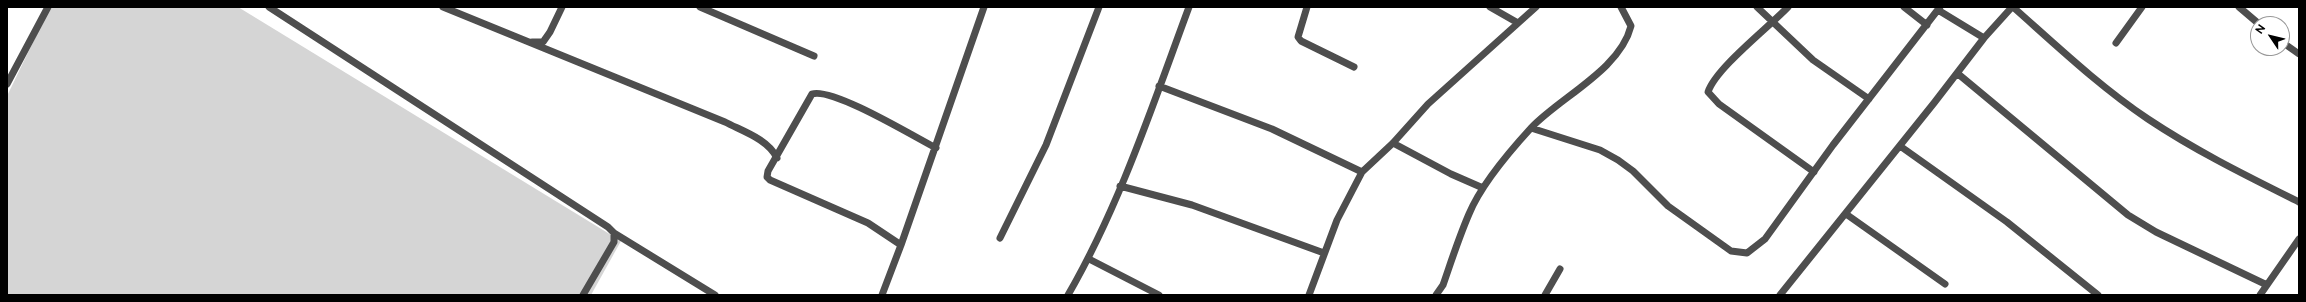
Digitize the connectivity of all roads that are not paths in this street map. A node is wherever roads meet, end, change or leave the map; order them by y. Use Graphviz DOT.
graph roads {
  1 [pos="48,7"];
  2 [pos="269,7"];
  3 [pos="443,7"];
  4 [pos="562,7"];
  5 [pos="700,7"];
  6 [pos="984,7"];
  7 [pos="1099,7"];
  8 [pos="1189,7"];
  9 [pos="1307,7"];
  10 [pos="1490,7"];
  11 [pos="1536,7"];
  12 [pos="1621,7"];
  13 [pos="1757,7"];
  14 [pos="1788,7"];
  15 [pos="1904,7"];
  16 [pos="2012,7"];
  17 [pos="2142,7"];
  18 [pos="2239,7"];
  19 [pos="1939,8"];
  20 [pos="2250,16"];
  21 [pos="1518,23"];
  22 [pos="1773,24"];
  23 [pos="1927,25"];
  24 [pos="1984,38"];
  25 [pos="530,43"];
  26 [pos="2116,43"];
  27 [pos="2290,48"];
  28 [pos="2299,54"];
  29 [pos="814,56"];
  30 [pos="1354,68"];
  31 [pos="1957,73"];
  32 [pos="7,84"];
  33 [pos="1159,86"];
  34 [pos="1869,99"];
  35 [pos="1531,128"];
  36 [pos="1393,143"];
  37 [pos="1900,146"];
  38 [pos="936,148"];
  39 [pos="776,158"];
  40 [pos="1362,172"];
  41 [pos="1814,172"];
  42 [pos="1120,186"];
  43 [pos="1483,188"];
  44 [pos="2299,202"];
  45 [pos="1846,214"];
  46 [pos="614,233"];
  47 [pos="1000,238"];
  48 [pos="2299,238"];
  49 [pos="902,245"];
  50 [pos="1324,253"];
  51 [pos="1089,259"];
  52 [pos="1560,269"];
  53 [pos="1945,284"];
  54 [pos="2267,285"];
  55 [pos="584,295"];
  56 [pos="715,295"];
  57 [pos="882,295"];
  58 [pos="1068,295"];
  59 [pos="1159,295"];
  60 [pos="1309,295"];
  61 [pos="1436,295"];
  62 [pos="1545,295"];
  63 [pos="1780,295"];
  64 [pos="2098,295"];
  65 [pos="2260,295"];
  1 -- 32 [label="street"];
  2 -- 46 [label="street"];
  3 -- 25 [label="street"];
  4 -- 25 [label="street"];
  5 -- 29 [label="street"];
  6 -- 38 [label="street"];
  7 -- 47 [label="street"];
  8 -- 33 [label="street"];
  9 -- 30 [label="street"];
  10 -- 21 [label="street"];
  11 -- 21 [label="street"];
  12 -- 35 [label="street"];
  13 -- 22 [label="street"];
  14 -- 22 [label="street"];
  15 -- 23 [label="street"];
  16 -- 24 [label="street"];
  16 -- 44 [label="street"];
  17 -- 26 [label="street"];
  18 -- 20 [label="street"];
  19 -- 23 [label="street"];
  19 -- 24 [label="street"];
  21 -- 36 [label="street"];
  22 -- 34 [label="street"];
  22 -- 41 [label="street"];
  23 -- 34 [label="street"];
  24 -- 31 [label="street"];
  25 -- 39 [label="street"];
  27 -- 28 [label="street"];
  31 -- 37 [label="street"];
  31 -- 54 [label="street"];
  33 -- 40 [label="street"];
  33 -- 42 [label="street"];
  34 -- 41 [label="street"];
  35 -- 41 [label="street"];
  35 -- 43 [label="street"];
  36 -- 40 [label="street"];
  36 -- 43 [label="street"];
  37 -- 45 [label="street"];
  37 -- 64 [label="street"];
  38 -- 39 [label="street"];
  38 -- 49 [label="street"];
  39 -- 49 [label="street"];
  40 -- 50 [label="street"];
  42 -- 50 [label="street"];
  42 -- 51 [label="street"];
  43 -- 61 [label="street"];
  45 -- 53 [label="street"];
  45 -- 63 [label="street"];
  46 -- 55 [label="street"];
  46 -- 56 [label="street"];
  48 -- 54 [label="street"];
  49 -- 57 [label="street"];
  50 -- 60 [label="street"];
  51 -- 58 [label="street"];
  51 -- 59 [label="street"];
  52 -- 62 [label="street"];
  54 -- 65 [label="street"];
}
